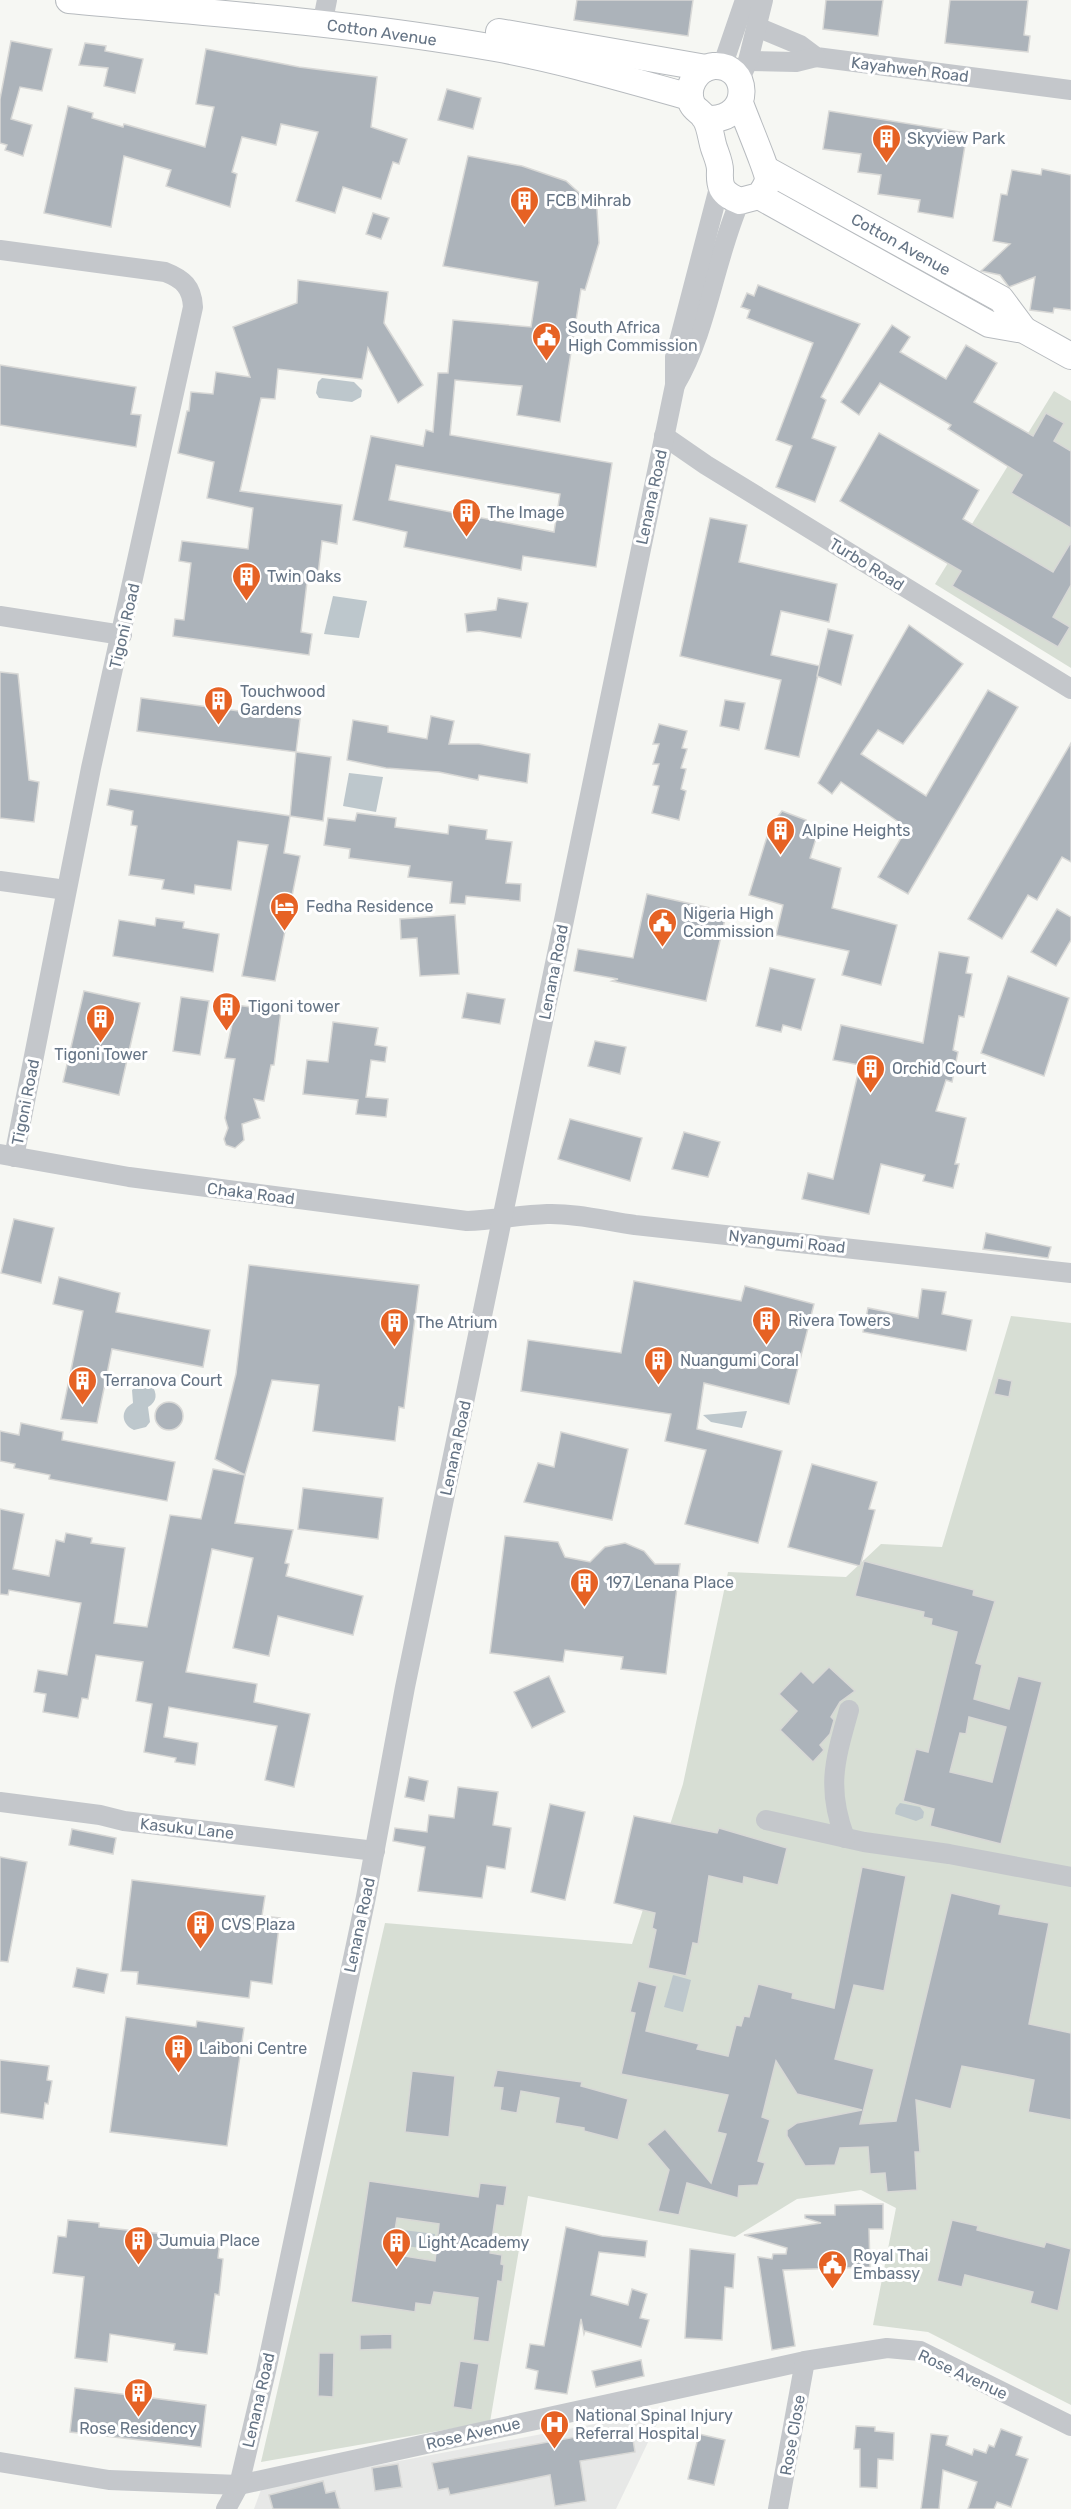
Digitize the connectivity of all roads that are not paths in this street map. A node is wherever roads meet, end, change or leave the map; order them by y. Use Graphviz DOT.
graph roads {
  1 [pos="69,0"];
  2 [pos="233,0"];
  3 [pos="745,0"];
  4 [pos="763,0"];
  5 [pos="326,5"];
  6 [pos="756,27"];
  7 [pos="816,57"];
  8 [pos="731,76"];
  9 [pos="1071,90"];
  10 [pos="702,111"];
  11 [pos="763,163"];
  12 [pos="720,176"];
  13 [pos="749,198"];
  14 [pos="0,250"];
  15 [pos="1024,330"];
  16 [pos="1071,356"];
  17 [pos="675,385"];
  18 [pos="664,436"];
  19 [pos="0,616"];
  20 [pos="122,635"];
  21 [pos="1071,689"];
  22 [pos="0,881"];
  23 [pos="66,890"];
  24 [pos="7,1156"];
  25 [pos="503,1220"];
  26 [pos="1071,1273"];
  27 [pos="849,1710"];
  28 [pos="0,1802"];
  29 [pos="766,1820"];
  30 [pos="845,1838"];
  31 [pos="375,1851"];
  32 [pos="1071,1877"];
  33 [pos="805,2361"];
  34 [pos="1071,2426"];
  35 [pos="0,2462"];
  36 [pos="239,2485"];
  37 [pos="226,2509"];
  38 [pos="778,2509"];
  1 -- 10 [label="main road, Cotton Avenue"];
  2 -- 5 [label="main road, Cotton Avenue"];
  3 -- 8 [label="street"];
  4 -- 6 [label="street"];
  5 -- 8 [label="main road, Cotton Avenue"];
  6 -- 7 [label="street, Kayahweh Road"];
  6 -- 8 [label="street"];
  7 -- 8 [label="street"];
  7 -- 9 [label="street, Kayahweh Road"];
  8 -- 10 [label="main road"];
  8 -- 10 [label="main road"];
  8 -- 11 [label="main road"];
  10 -- 12 [label="main road"];
  11 -- 12 [label="main road"];
  11 -- 13 [label="main road, Lenana Road"];
  11 -- 15 [label="main road, Cotton Avenue"];
  12 -- 13 [label="main road"];
  12 -- 17 [label="street, Lenana Road"];
  13 -- 15 [label="main road, Cotton Avenue"];
  13 -- 17 [label="street, Lenana Road"];
  14 -- 20 [label="street, Tigoni Road"];
  15 -- 16 [label="main road, Cotton Avenue"];
  17 -- 18 [label="street, Lenana Road"];
  18 -- 21 [label="street, Turbo Road"];
  18 -- 25 [label="street, Lenana Road"];
  19 -- 20 [label="street"];
  20 -- 23 [label="street, Tigoni Road"];
  22 -- 23 [label="street"];
  23 -- 24 [label="street, Tigoni Road"];
  24 -- 25 [label="street, Chaka Road"];
  25 -- 26 [label="street, Nyangumi Road"];
  25 -- 31 [label="street, Lenana Road"];
  27 -- 30 [label="street"];
  28 -- 31 [label="street, Kasuku Lane"];
  29 -- 30 [label="street"];
  30 -- 32 [label="street"];
  31 -- 36 [label="street, Lenana Road"];
  33 -- 34 [label="street, Rose Avenue"];
  33 -- 36 [label="street, Rose Avenue"];
  33 -- 38 [label="street, Rose Close"];
  35 -- 36 [label="street, Rose Avenue"];
  36 -- 37 [label="street, Lenana Road"];
}
